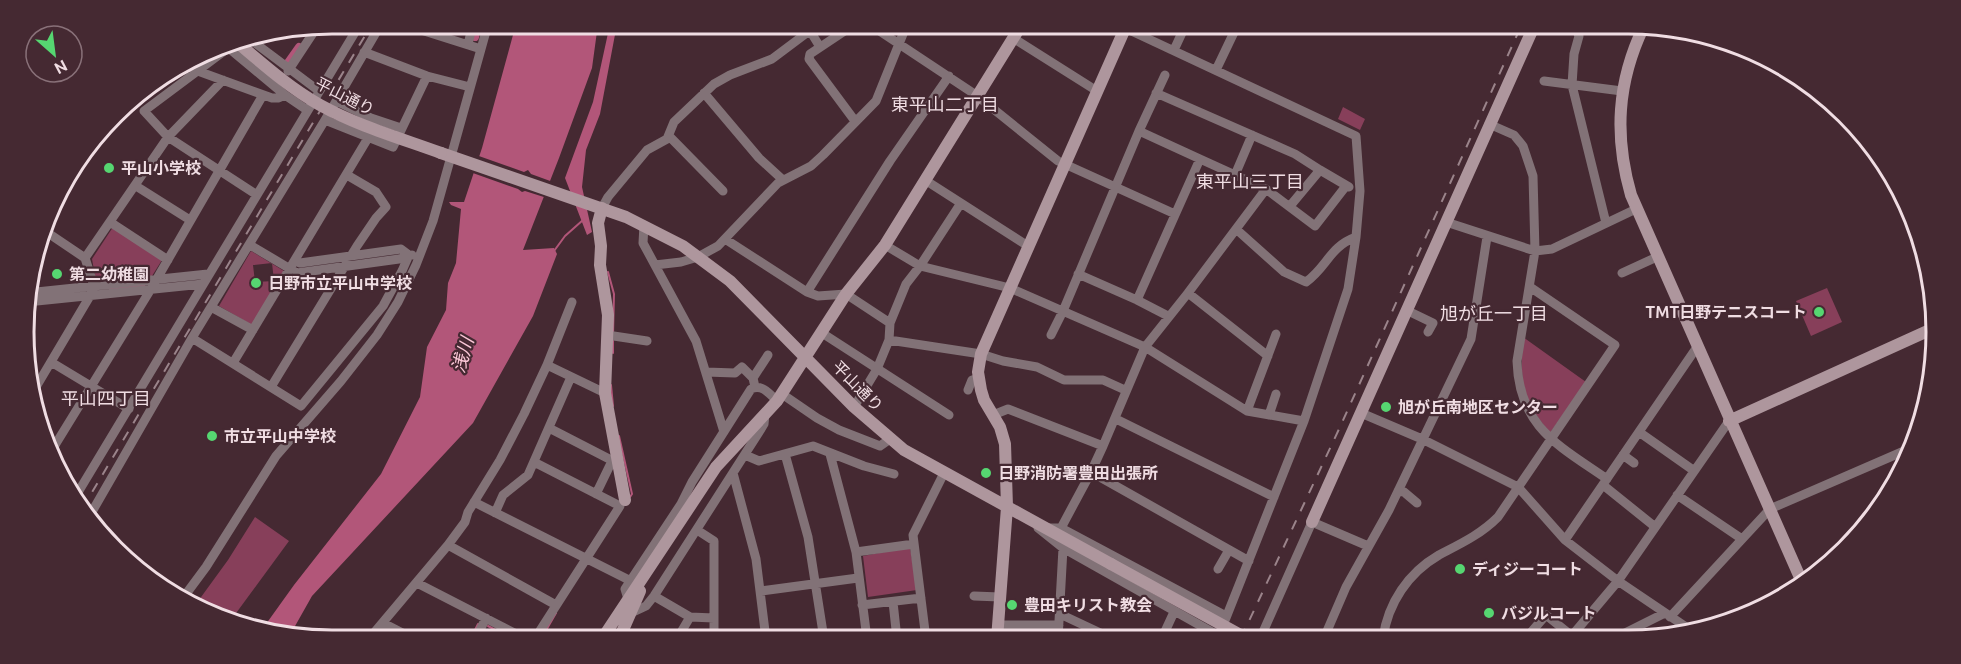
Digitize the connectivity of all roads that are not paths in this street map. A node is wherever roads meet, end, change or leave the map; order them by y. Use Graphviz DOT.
graph roads {
  1 [pos="354,34"];
  2 [pos="375,34"];
  3 [pos="442,34"];
  4 [pos="470,34"];
  5 [pos="485,34"];
  6 [pos="805,34"];
  7 [pos="812,34"];
  8 [pos="840,34"];
  9 [pos="884,34"];
  10 [pos="903,34"];
  11 [pos="1016,34"];
  12 [pos="1122,34"];
  13 [pos="1142,34"];
  14 [pos="1181,34"];
  15 [pos="1233,34"];
  16 [pos="1530,34"];
  17 [pos="1578,34"];
  18 [pos="312,35"];
  19 [pos="1640,35"];
  20 [pos="1013,38"];
  21 [pos="468,44"];
  22 [pos="899,44"];
  23 [pos="257,45"];
  24 [pos="820,47"];
  25 [pos="238,49"];
  26 [pos="481,49"];
  27 [pos="237,50"];
  28 [pos="1174,50"];
  29 [pos="364,52"];
  30 [pos="212,60"];
  31 [pos="193,69"];
  32 [pos="288,70"];
  33 [pos="1216,70"];
  34 [pos="199,71"];
  35 [pos="1165,75"];
  36 [pos="427,76"];
  37 [pos="949,76"];
  38 [pos="223,80"];
  39 [pos="1544,81"];
  40 [pos="1572,85"];
  41 [pos="470,87"];
  42 [pos="319,91"];
  43 [pos="1622,91"];
  44 [pos="1097,92"];
  45 [pos="704,93"];
  46 [pos="1156,93"];
  47 [pos="976,94"];
  48 [pos="263,95"];
  49 [pos="285,95"];
  50 [pos="336,101"];
  51 [pos="307,110"];
  52 [pos="325,120"];
  53 [pos="855,121"];
  54 [pos="1489,124"];
  55 [pos="401,128"];
  56 [pos="1139,131"];
  57 [pos="1252,135"];
  58 [pos="669,136"];
  59 [pos="168,137"];
  60 [pos="368,138"];
  61 [pos="449,155"];
  62 [pos="1200,159"];
  63 [pos="1064,165"];
  64 [pos="219,170"];
  65 [pos="1320,170"];
  66 [pos="347,175"];
  67 [pos="1235,175"];
  68 [pos="783,180"];
  69 [pos="926,180"];
  70 [pos="136,186"];
  71 [pos="1346,186"];
  72 [pos="1116,188"];
  73 [pos="1266,189"];
  74 [pos="723,191"];
  75 [pos="1360,191"];
  76 [pos="257,195"];
  77 [pos="961,203"];
  78 [pos="597,206"];
  79 [pos="1290,206"];
  80 [pos="1636,209"];
  81 [pos="1175,214"];
  82 [pos="190,220"];
  83 [pos="110,222"];
  84 [pos="1446,222"];
  85 [pos="1606,223"];
  86 [pos="644,225"];
  87 [pos="1236,229"];
  88 [pos="51,235"];
  89 [pos="1356,237"];
  90 [pos="1487,237"];
  91 [pos="725,239"];
  92 [pos="250,245"];
  93 [pos="885,245"];
  94 [pos="1028,246"];
  95 [pos="1535,251"];
  96 [pos="420,254"];
  97 [pos="409,255"];
  98 [pos="352,256"];
  99 [pos="698,257"];
  100 [pos="1657,257"];
  101 [pos="86,258"];
  102 [pos="168,260"];
  103 [pos="293,265"];
  104 [pos="655,265"];
  105 [pos="346,266"];
  106 [pos="920,266"];
  107 [pos="1622,273"];
  108 [pos="208,274"];
  109 [pos="1078,274"];
  110 [pos="157,279"];
  111 [pos="202,284"];
  112 [pos="94,286"];
  113 [pos="1530,287"];
  114 [pos="1010,288"];
  115 [pos="152,289"];
  116 [pos="807,291"];
  117 [pos="40,292"];
  118 [pos="1188,293"];
  119 [pos="846,294"];
  120 [pos="37,295"];
  121 [pos="90,296"];
  122 [pos="1137,300"];
  123 [pos="36,301"];
  124 [pos="572,302"];
  125 [pos="211,307"];
  126 [pos="1406,310"];
  127 [pos="1063,311"];
  128 [pos="1168,316"];
  129 [pos="890,322"];
  130 [pos="253,330"];
  131 [pos="822,333"];
  132 [pos="1428,333"];
  133 [pos="1276,334"];
  134 [pos="1051,335"];
  135 [pos="1926,335"];
  136 [pos="611,336"];
  137 [pos="192,338"];
  138 [pos="889,340"];
  139 [pos="647,341"];
  140 [pos="1144,347"];
  141 [pos="1696,347"];
  142 [pos="981,354"];
  143 [pos="768,355"];
  144 [pos="1268,356"];
  145 [pos="806,357"];
  146 [pos="51,362"];
  147 [pos="233,363"];
  148 [pos="547,365"];
  149 [pos="877,369"];
  150 [pos="706,372"];
  151 [pos="571,376"];
  152 [pos="979,378"];
  153 [pos="39,382"];
  154 [pos="754,383"];
  155 [pos="91,386"];
  156 [pos="271,387"];
  157 [pos="968,390"];
  158 [pos="1125,390"];
  159 [pos="605,393"];
  160 [pos="1276,394"];
  161 [pos="779,397"];
  162 [pos="854,406"];
  163 [pos="129,409"];
  164 [pos="1247,411"];
  165 [pos="1360,413"];
  166 [pos="765,414"];
  167 [pos="949,415"];
  168 [pos="993,415"];
  169 [pos="1269,415"];
  170 [pos="1116,419"];
  171 [pos="1304,421"];
  172 [pos="1729,421"];
  173 [pos="549,428"];
  174 [pos="723,432"];
  175 [pos="1639,432"];
  176 [pos="890,439"];
  177 [pos="1422,439"];
  178 [pos="1551,440"];
  179 [pos="56,443"];
  180 [pos="1102,446"];
  181 [pos="1901,452"];
  182 [pos="785,454"];
  183 [pos="830,454"];
  184 [pos="745,455"];
  185 [pos="1623,455"];
  186 [pos="534,462"];
  187 [pos="615,462"];
  188 [pos="1634,463"];
  189 [pos="1693,470"];
  190 [pos="1091,472"];
  191 [pos="733,473"];
  192 [pos="944,473"];
  193 [pos="894,474"];
  194 [pos="1605,482"];
  195 [pos="1518,487"];
  196 [pos="80,489"];
  197 [pos="1398,490"];
  198 [pos="596,494"];
  199 [pos="1677,495"];
  200 [pos="1274,497"];
  201 [pos="474,502"];
  202 [pos="622,503"];
  203 [pos="1417,503"];
  204 [pos="1007,507"];
  205 [pos="93,509"];
  206 [pos="1770,509"];
  207 [pos="495,513"];
  208 [pos="1030,520"];
  209 [pos="1312,522"];
  210 [pos="1654,526"];
  211 [pos="1043,527"];
  212 [pos="1061,528"];
  213 [pos="697,530"];
  214 [pos="1742,539"];
  215 [pos="1565,540"];
  216 [pos="914,544"];
  217 [pos="448,545"];
  218 [pos="1368,546"];
  219 [pos="1064,548"];
  220 [pos="1229,550"];
  221 [pos="856,552"];
  222 [pos="588,561"];
  223 [pos="1249,561"];
  224 [pos="650,565"];
  225 [pos="1136,569"];
  226 [pos="1218,569"];
  227 [pos="1799,575"];
  228 [pos="858,578"];
  229 [pos="631,581"];
  230 [pos="1618,581"];
  231 [pos="417,583"];
  232 [pos="817,584"];
  233 [pos="1128,585"];
  234 [pos="761,591"];
  235 [pos="187,592"];
  236 [pos="654,596"];
  237 [pos="974,596"];
  238 [pos="1000,597"];
  239 [pos="921,598"];
  240 [pos="628,599"];
  241 [pos="893,602"];
  242 [pos="556,605"];
  243 [pos="862,605"];
  244 [pos="1174,612"];
  245 [pos="631,613"];
  246 [pos="1060,614"];
  247 [pos="1667,615"];
  248 [pos="1226,616"];
  249 [pos="690,617"];
  250 [pos="486,618"];
  251 [pos="714,618"];
  252 [pos="383,623"];
  253 [pos="998,625"];
  254 [pos="1059,625"];
  255 [pos="1682,625"];
  256 [pos="1579,627"];
  257 [pos="377,630"];
  258 [pos="397,630"];
  259 [pos="481,630"];
  260 [pos="509,630"];
  261 [pos="540,630"];
  262 [pos="608,630"];
  263 [pos="623,630"];
  264 [pos="682,630"];
  265 [pos="714,630"];
  266 [pos="765,630"];
  267 [pos="823,630"];
  268 [pos="866,630"];
  269 [pos="896,630"];
  270 [pos="925,630"];
  271 [pos="998,630"];
  272 [pos="1059,630"];
  273 [pos="1086,630"];
  274 [pos="1166,630"];
  275 [pos="1206,630"];
  276 [pos="1221,630"];
  277 [pos="1231,630"];
  278 [pos="1264,630"];
  279 [pos="1326,630"];
  280 [pos="1385,630"];
  281 [pos="1533,630"];
  282 [pos="1563,630"];
  283 [pos="1577,630"];
  284 [pos="1581,630"];
  285 [pos="1634,630"];
  1 -- 42 [label="street"];
  2 -- 29 [label="street"];
  3 -- 21 [label="street"];
  4 -- 21 [label="street"];
  5 -- 26 [label="street"];
  6 -- 45 [label="street"];
  7 -- 24 [label="street"];
  8 -- 24 [label="street"];
  9 -- 22 [label="street"];
  10 -- 22 [label="street"];
  11 -- 20 [label="street"];
  12 -- 44 [label="street"];
  13 -- 28 [label="street"];
  14 -- 28 [label="street"];
  15 -- 33 [label="street"];
  16 -- 54 [label="street"];
  17 -- 40 [label="street"];
  18 -- 32 [label="street"];
  19 -- 43 [label="street"];
  20 -- 44 [label="street"];
  20 -- 47 [label="street"];
  21 -- 26 [label="street"];
  22 -- 37 [label="street"];
  22 -- 53 [label="street"];
  23 -- 32 [label="street"];
  24 -- 53 [label="street"];
  25 -- 61 [label="street, 平山通り, bridge"];
  26 -- 41 [label="street"];
  27 -- 49 [label="street"];
  28 -- 33 [label="street"];
  29 -- 36 [label="street"];
  29 -- 50 [label="street"];
  30 -- 34 [label="street"];
  31 -- 34 [label="street"];
  32 -- 42 [label="street"];
  33 -- 75 [label="street"];
  34 -- 38 [label="street"];
  34 -- 59 [label="street"];
  35 -- 46 [label="street"];
  36 -- 41 [label="street"];
  36 -- 55 [label="street"];
  37 -- 47 [label="street"];
  37 -- 116 [label="street"];
  38 -- 48 [label="street"];
  38 -- 59 [label="street"];
  39 -- 40 [label="street"];
  40 -- 43 [label="street"];
  40 -- 85 [label="street"];
  41 -- 61 [label="street"];
  42 -- 51 [label="street"];
  43 -- 80 [label="street"];
  44 -- 63 [label="street"];
  45 -- 58 [label="street"];
  45 -- 68 [label="street"];
  46 -- 56 [label="street"];
  46 -- 57 [label="street"];
  47 -- 63 [label="street"];
  47 -- 69 [label="street"];
  48 -- 49 [label="street"];
  48 -- 64 [label="street"];
  49 -- 51 [label="street"];
  50 -- 52 [label="street"];
  50 -- 55 [label="street"];
  51 -- 76 [label="street"];
  52 -- 60 [label="street"];
  52 -- 92 [label="street"];
  53 -- 68 [label="street"];
  54 -- 84 [label="street"];
  54 -- 95 [label="street"];
  55 -- 60 [label="street"];
  56 -- 62 [label="street"];
  56 -- 72 [label="street"];
  57 -- 65 [label="street"];
  57 -- 67 [label="street"];
  58 -- 74 [label="street"];
  58 -- 78 [label="street"];
  59 -- 64 [label="street"];
  59 -- 70 [label="street"];
  60 -- 66 [label="street"];
  61 -- 78 [label="street, 平山通り"];
  61 -- 96 [label="street"];
  62 -- 67 [label="street"];
  62 -- 81 [label="street"];
  63 -- 72 [label="street"];
  63 -- 94 [label="street"];
  64 -- 76 [label="street"];
  64 -- 82 [label="street"];
  65 -- 71 [label="street"];
  65 -- 79 [label="street"];
  66 -- 98 [label="street"];
  66 -- 103 [label="street"];
  67 -- 73 [label="street"];
  68 -- 91 [label="street"];
  69 -- 77 [label="street"];
  69 -- 93 [label="street"];
  70 -- 82 [label="street"];
  70 -- 83 [label="street"];
  71 -- 75 [label="street"];
  71 -- 79 [label="street"];
  72 -- 81 [label="street"];
  72 -- 109 [label="street"];
  73 -- 79 [label="street"];
  73 -- 87 [label="street"];
  75 -- 89 [label="street"];
  76 -- 108 [label="street"];
  77 -- 94 [label="street"];
  77 -- 106 [label="street"];
  78 -- 86 [label="street, 平山通り"];
  78 -- 136 [label="street"];
  80 -- 85 [label="street"];
  80 -- 100 [label="street"];
  81 -- 122 [label="street"];
  82 -- 102 [label="street"];
  83 -- 101 [label="street"];
  83 -- 102 [label="street"];
  84 -- 90 [label="street"];
  84 -- 126 [label="street"];
  85 -- 95 [label="street"];
  86 -- 99 [label="street, 平山通り"];
  86 -- 104 [label="street"];
  87 -- 89 [label="street"];
  87 -- 118 [label="street"];
  88 -- 101 [label="street"];
  89 -- 171 [label="street"];
  90 -- 95 [label="street"];
  90 -- 177 [label="street"];
  91 -- 99 [label="street"];
  91 -- 116 [label="street"];
  92 -- 103 [label="street"];
  92 -- 125 [label="street"];
  93 -- 106 [label="street"];
  93 -- 119 [label="street"];
  94 -- 114 [label="street"];
  95 -- 113 [label="street"];
  96 -- 97 [label="street"];
  96 -- 235 [label="street"];
  97 -- 98 [label="street"];
  97 -- 105 [label="street"];
  97 -- 156 [label="street"];
  98 -- 103 [label="street"];
  98 -- 105 [label="street"];
  99 -- 104 [label="street"];
  99 -- 145 [label="street, 平山通り"];
  100 -- 107 [label="street"];
  100 -- 141 [label="street"];
  101 -- 112 [label="street"];
  102 -- 110 [label="street"];
  103 -- 105 [label="street"];
  103 -- 130 [label="street"];
  104 -- 150 [label="street"];
  105 -- 156 [label="street"];
  106 -- 114 [label="street"];
  106 -- 129 [label="street"];
  108 -- 110 [label="street"];
  108 -- 111 [label="street"];
  109 -- 122 [label="street"];
  109 -- 127 [label="street"];
  110 -- 112 [label="street"];
  110 -- 115 [label="street"];
  111 -- 115 [label="street"];
  111 -- 163 [label="street"];
  112 -- 117 [label="street"];
  112 -- 121 [label="street"];
  113 -- 178 [label="street"];
  113 -- 178 [label="street"];
  114 -- 127 [label="street"];
  114 -- 142 [label="street"];
  115 -- 121 [label="street"];
  115 -- 155 [label="street"];
  116 -- 119 [label="street"];
  117 -- 120 [label="street"];
  118 -- 128 [label="street"];
  118 -- 144 [label="street"];
  119 -- 129 [label="street"];
  119 -- 131 [label="street"];
  121 -- 123 [label="street"];
  121 -- 146 [label="street"];
  122 -- 128 [label="street"];
  124 -- 148 [label="street"];
  125 -- 130 [label="street"];
  125 -- 137 [label="street"];
  126 -- 132 [label="street"];
  126 -- 165 [label="street"];
  127 -- 134 [label="street"];
  127 -- 140 [label="street"];
  128 -- 140 [label="street"];
  129 -- 138 [label="street"];
  130 -- 147 [label="street"];
  131 -- 145 [label="street"];
  131 -- 149 [label="street"];
  133 -- 144 [label="street"];
  135 -- 172 [label="street"];
  136 -- 139 [label="street"];
  136 -- 159 [label="street"];
  137 -- 147 [label="street"];
  137 -- 205 [label="street"];
  138 -- 142 [label="street"];
  138 -- 149 [label="street"];
  140 -- 158 [label="street"];
  140 -- 164 [label="street"];
  141 -- 172 [label="street"];
  141 -- 175 [label="street"];
  142 -- 152 [label="street"];
  142 -- 158 [label="street"];
  143 -- 154 [label="street"];
  144 -- 164 [label="street"];
  145 -- 161 [label="street"];
  145 -- 162 [label="street, 平山通り"];
  146 -- 153 [label="street"];
  146 -- 155 [label="street"];
  147 -- 156 [label="street"];
  148 -- 151 [label="street"];
  148 -- 201 [label="street"];
  149 -- 162 [label="street"];
  149 -- 167 [label="street"];
  150 -- 154 [label="street"];
  150 -- 174 [label="street"];
  151 -- 159 [label="street"];
  151 -- 173 [label="street"];
  152 -- 157 [label="street"];
  152 -- 168 [label="street"];
  154 -- 161 [label="street"];
  154 -- 174 [label="street"];
  155 -- 163 [label="street"];
  155 -- 179 [label="street"];
  158 -- 170 [label="street"];
  159 -- 187 [label="street"];
  160 -- 169 [label="street"];
  161 -- 166 [label="street"];
  161 -- 176 [label="street"];
  162 -- 176 [label="street, 平山通り"];
  163 -- 196 [label="street"];
  164 -- 169 [label="street"];
  165 -- 177 [label="street"];
  165 -- 209 [label="street"];
  166 -- 184 [label="street"];
  166 -- 224 [label="street"];
  168 -- 180 [label="street"];
  168 -- 204 [label="street"];
  169 -- 171 [label="street"];
  170 -- 180 [label="street"];
  170 -- 200 [label="street"];
  171 -- 200 [label="street"];
  172 -- 189 [label="street"];
  172 -- 206 [label="street"];
  173 -- 186 [label="street"];
  173 -- 187 [label="street"];
  174 -- 229 [label="street"];
  175 -- 185 [label="street"];
  175 -- 189 [label="street"];
  176 -- 192 [label="street, 平山通り"];
  177 -- 195 [label="street"];
  177 -- 197 [label="street"];
  178 -- 194 [label="street"];
  178 -- 195 [label="street"];
  180 -- 190 [label="street"];
  181 -- 206 [label="street"];
  182 -- 183 [label="street"];
  182 -- 184 [label="street"];
  182 -- 232 [label="street"];
  183 -- 193 [label="street"];
  183 -- 221 [label="street"];
  184 -- 191 [label="street"];
  185 -- 188 [label="street"];
  185 -- 194 [label="street"];
  186 -- 198 [label="street"];
  186 -- 207 [label="street"];
  187 -- 198 [label="street"];
  187 -- 202 [label="street"];
  189 -- 199 [label="street"];
  190 -- 212 [label="street"];
  190 -- 220 [label="street"];
  191 -- 213 [label="street"];
  191 -- 234 [label="street"];
  192 -- 204 [label="street, 平山通り"];
  192 -- 216 [label="street"];
  194 -- 210 [label="street"];
  194 -- 215 [label="street"];
  195 -- 215 [label="street"];
  195 -- 280 [label="street"];
  197 -- 203 [label="street"];
  197 -- 218 [label="street"];
  198 -- 202 [label="street"];
  199 -- 210 [label="street"];
  199 -- 214 [label="street"];
  200 -- 223 [label="street"];
  201 -- 207 [label="street"];
  201 -- 217 [label="street"];
  202 -- 222 [label="street"];
  204 -- 208 [label="street, 平山通り"];
  204 -- 238 [label="street"];
  206 -- 214 [label="street"];
  206 -- 227 [label="street"];
  207 -- 222 [label="street"];
  208 -- 211 [label="street, 平山通り"];
  208 -- 219 [label="street"];
  209 -- 218 [label="street"];
  209 -- 278 [label="street"];
  210 -- 230 [label="street"];
  211 -- 212 [label="street"];
  211 -- 277 [label="street, 平山通り, bridge"];
  212 -- 225 [label="street"];
  213 -- 236 [label="street"];
  213 -- 251 [label="street"];
  214 -- 247 [label="street"];
  215 -- 230 [label="street"];
  216 -- 221 [label="street"];
  216 -- 239 [label="street"];
  217 -- 231 [label="street"];
  217 -- 242 [label="street"];
  218 -- 279 [label="street"];
  219 -- 233 [label="street"];
  219 -- 246 [label="street"];
  220 -- 223 [label="street"];
  220 -- 226 [label="street"];
  221 -- 228 [label="street"];
  222 -- 229 [label="street"];
  222 -- 242 [label="street"];
  223 -- 248 [label="street"];
  224 -- 240 [label="street"];
  224 -- 245 [label="street"];
  225 -- 233 [label="street"];
  225 -- 248 [label="street"];
  228 -- 232 [label="street"];
  228 -- 243 [label="street"];
  229 -- 240 [label="street"];
  230 -- 247 [label="street"];
  230 -- 256 [label="street"];
  231 -- 250 [label="street"];
  231 -- 252 [label="street"];
  232 -- 234 [label="street"];
  232 -- 267 [label="street"];
  233 -- 244 [label="street"];
  234 -- 266 [label="street"];
  236 -- 245 [label="street"];
  236 -- 249 [label="street"];
  237 -- 238 [label="street"];
  238 -- 253 [label="street"];
  239 -- 241 [label="street"];
  239 -- 270 [label="street"];
  240 -- 262 [label="street"];
  241 -- 243 [label="street"];
  241 -- 269 [label="street"];
  242 -- 261 [label="street"];
  243 -- 268 [label="street"];
  244 -- 274 [label="street"];
  244 -- 275 [label="street"];
  245 -- 263 [label="street"];
  246 -- 254 [label="street"];
  246 -- 273 [label="street"];
  247 -- 255 [label="street"];
  247 -- 285 [label="street"];
  248 -- 276 [label="street"];
  249 -- 251 [label="street"];
  249 -- 264 [label="street"];
  250 -- 259 [label="street"];
  250 -- 260 [label="street"];
  251 -- 265 [label="street"];
  252 -- 257 [label="street"];
  252 -- 258 [label="street"];
  253 -- 254 [label="street"];
  253 -- 271 [label="street"];
  254 -- 272 [label="street"];
  256 -- 283 [label="street"];
  256 -- 284 [label="street"];
  281 -- 282 [label="street"];
}
